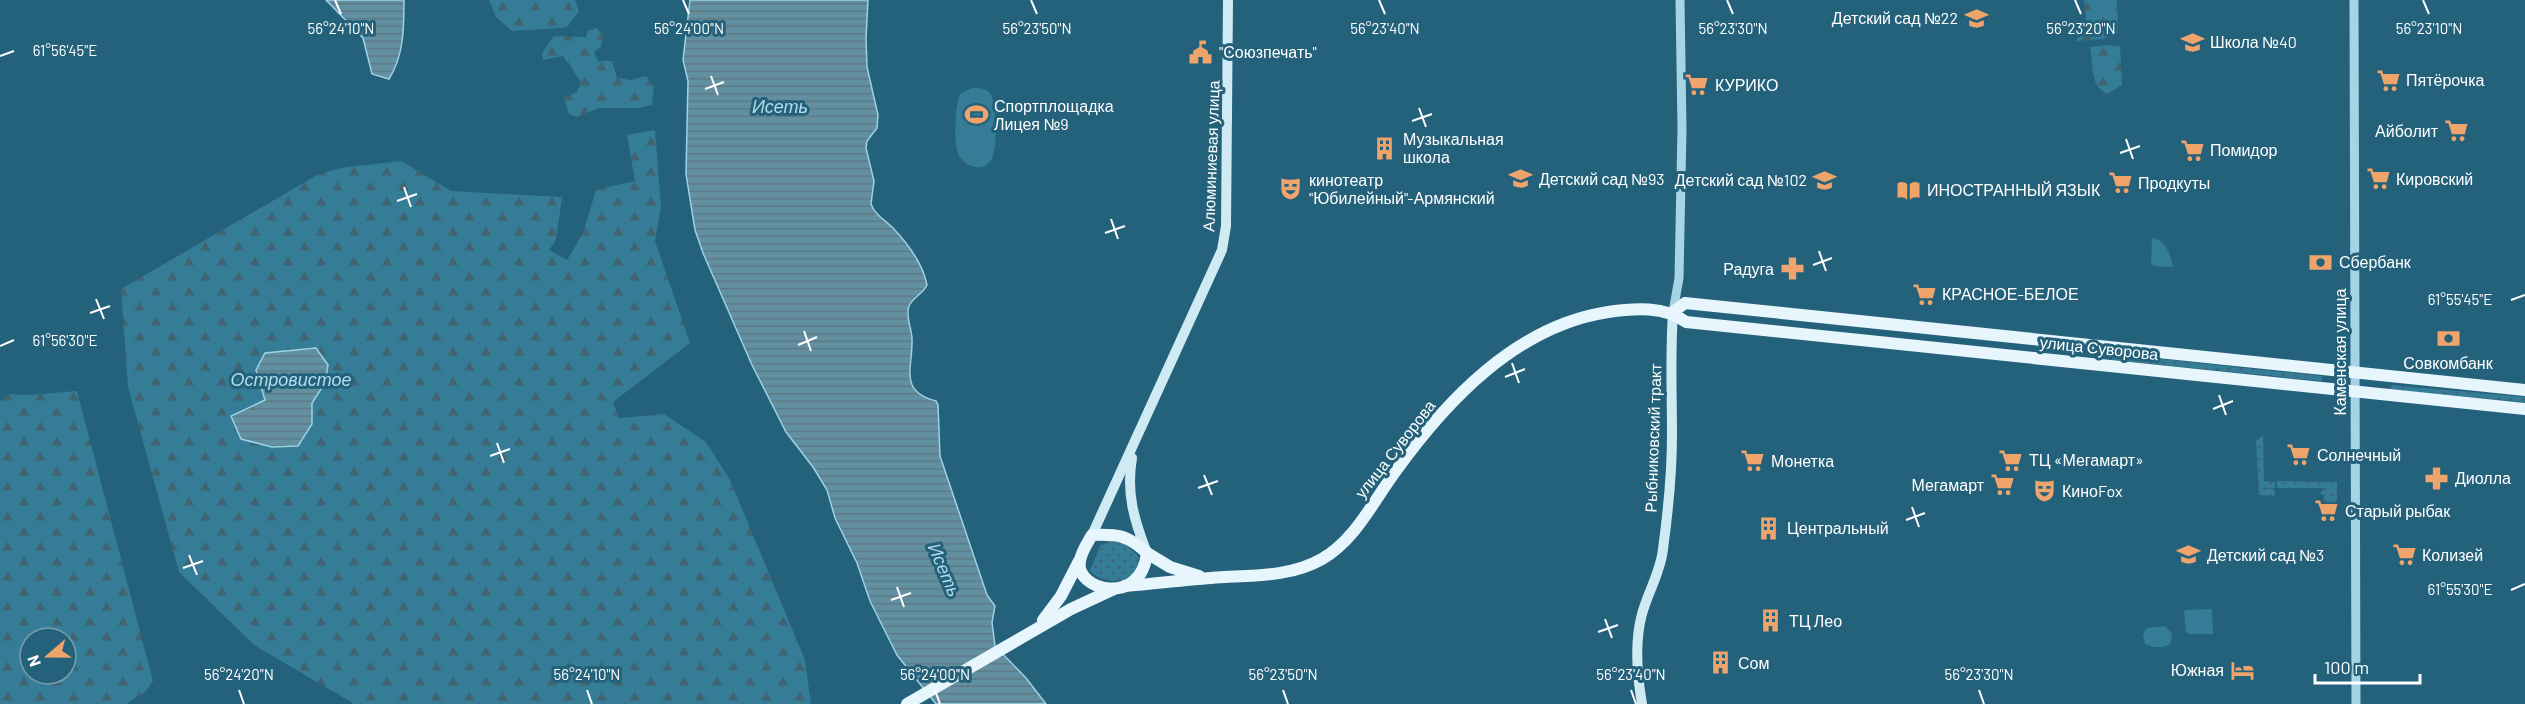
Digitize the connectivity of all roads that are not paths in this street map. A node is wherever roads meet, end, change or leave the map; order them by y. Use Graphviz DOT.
graph roads {
  1 [pos="1228,0"];
  2 [pos="1680,0"];
  3 [pos="2354,0"];
  4 [pos="1673,312"];
  5 [pos="2355,372"];
  6 [pos="2525,390"];
  7 [pos="2355,391"];
  8 [pos="2525,409"];
  9 [pos="1137,439"];
  10 [pos="1092,535"];
  11 [pos="1147,553"];
  12 [pos="1079,561"];
  13 [pos="1209,578"];
  14 [pos="1119,588"];
  15 [pos="1020,639"];
  16 [pos="907,704"];
  17 [pos="1642,704"];
  18 [pos="2356,704"];
  1 -- 9 [label="main road, Алюминиевая улица"];
  2 -- 4 [label="street"];
  3 -- 5 [label="street, Каменская улица"];
  4 -- 5 [label="main road, улица Суворова"];
  4 -- 7 [label="main road, улица Суворова"];
  4 -- 13 [label="main road, улица Суворова"];
  4 -- 17 [label="main road, Рыбниковский тракт"];
  5 -- 6 [label="main road, улица Суворова"];
  5 -- 7 [label="street, Каменская улица"];
  7 -- 8 [label="main road, улица Суворова"];
  7 -- 18 [label="street, Каменская улица"];
  9 -- 10 [label="main road"];
  9 -- 11 [label="main road"];
  10 -- 11 [label="main road"];
  10 -- 12 [label="main road"];
  11 -- 13 [label="main road"];
  11 -- 14 [label="main road"];
  12 -- 14 [label="main road"];
  12 -- 15 [label="main road"];
  13 -- 14 [label="main road, улица Суворова"];
  14 -- 15 [label="main road"];
  15 -- 16 [label="main road"];
}
